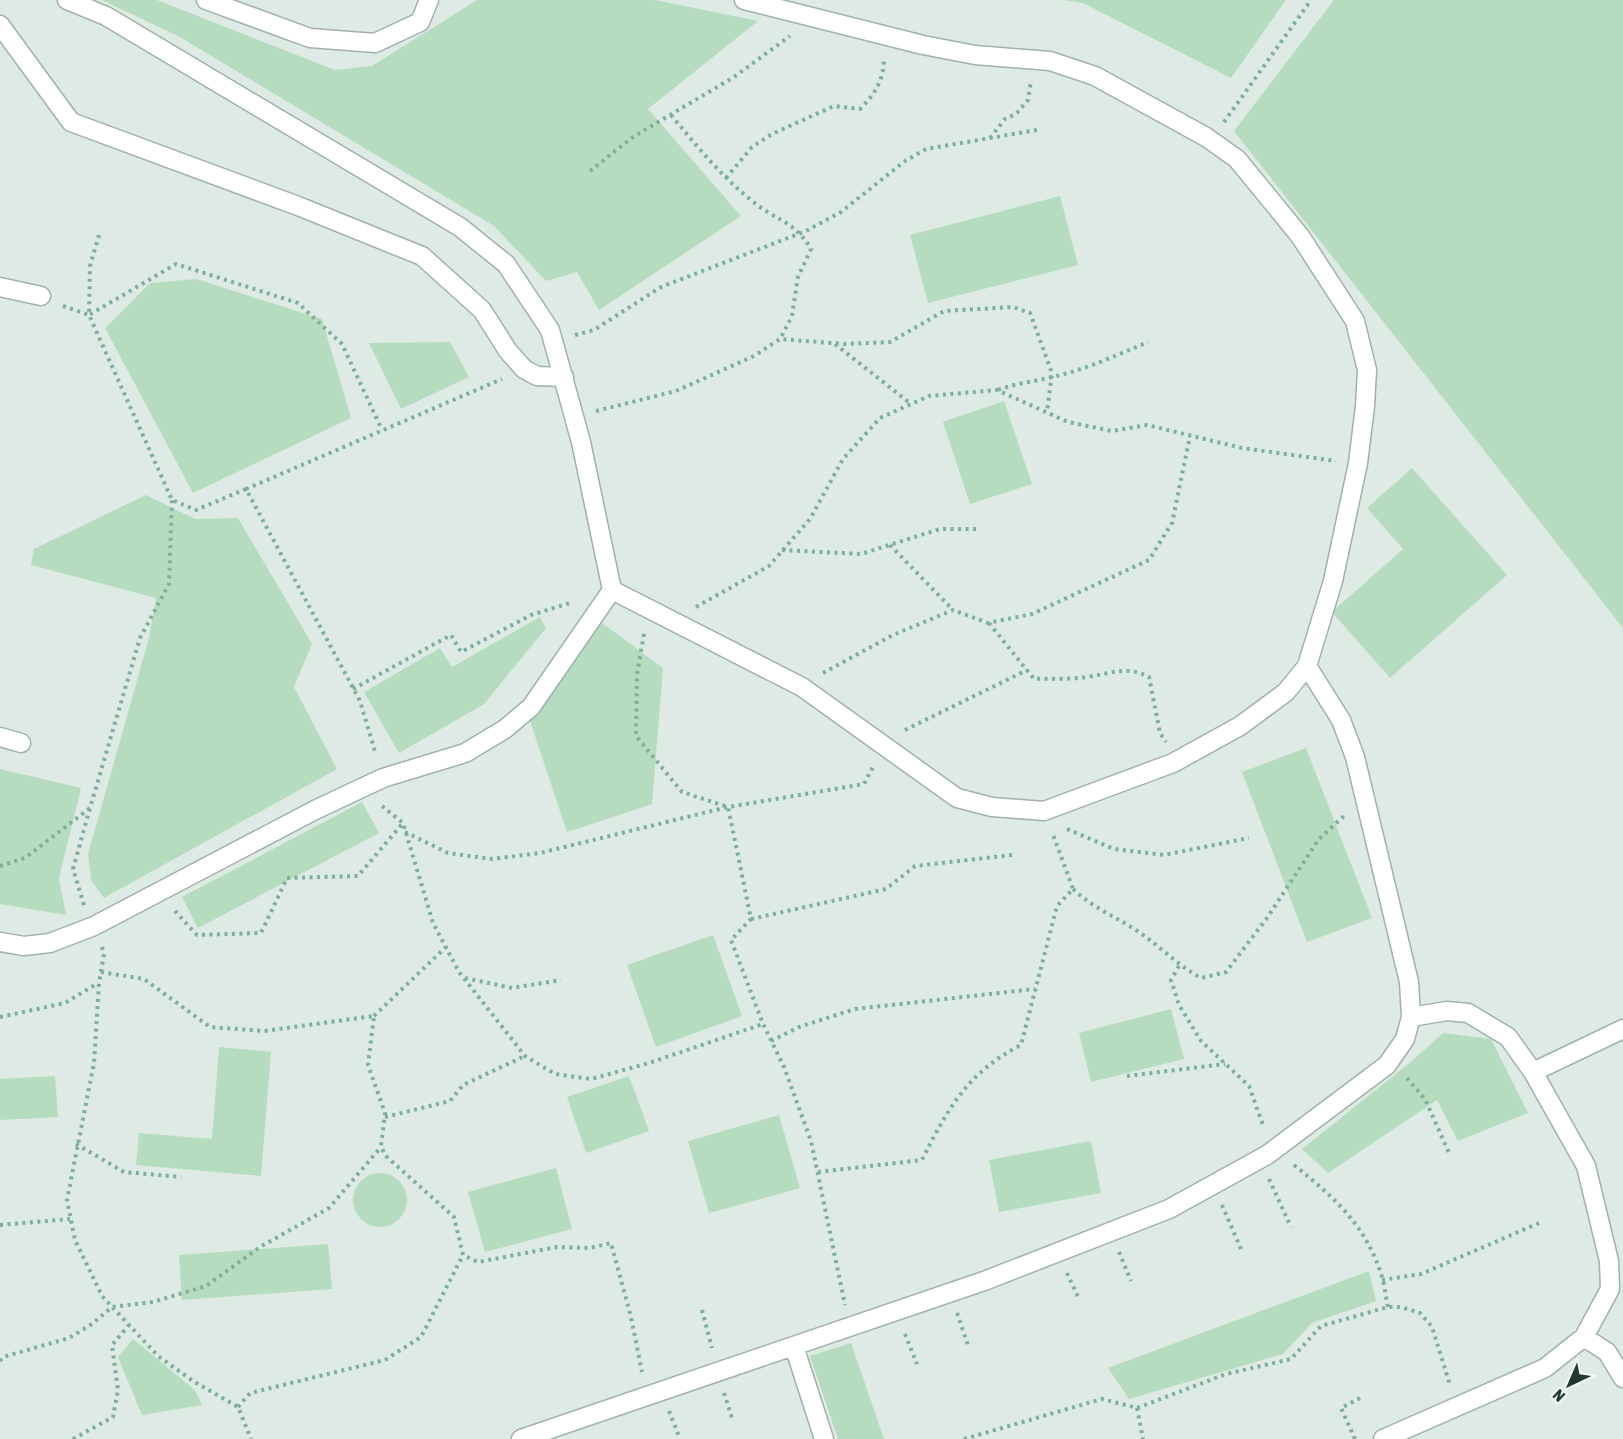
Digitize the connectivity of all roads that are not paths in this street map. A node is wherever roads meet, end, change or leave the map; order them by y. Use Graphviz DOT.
graph roads {
  1 [pos="67,0"];
  2 [pos="206,0"];
  3 [pos="429,0"];
  4 [pos="744,0"];
  5 [pos="0,25"];
  6 [pos="0,287"];
  7 [pos="41,296"];
  8 [pos="564,377"];
  9 [pos="612,590"];
  10 [pos="1307,666"];
  11 [pos="0,737"];
  12 [pos="21,744"];
  13 [pos="0,942"];
  14 [pos="1411,1017"];
  15 [pos="1623,1029"];
  16 [pos="1533,1072"];
  17 [pos="1584,1336"];
  18 [pos="794,1346"];
  19 [pos="1623,1378"];
  20 [pos="521,1439"];
  21 [pos="824,1439"];
  22 [pos="1383,1439"];
  1 -- 8 [label="street"];
  2 -- 3 [label="street"];
  4 -- 10 [label="street"];
  5 -- 8 [label="street"];
  6 -- 7 [label="street"];
  8 -- 9 [label="street"];
  9 -- 10 [label="street"];
  9 -- 13 [label="street"];
  10 -- 14 [label="street"];
  11 -- 12 [label="street"];
  14 -- 16 [label="street"];
  14 -- 18 [label="street"];
  15 -- 16 [label="street"];
  16 -- 17 [label="street"];
  17 -- 19 [label="street"];
  17 -- 22 [label="street"];
  18 -- 20 [label="street"];
  18 -- 21 [label="street"];
}
